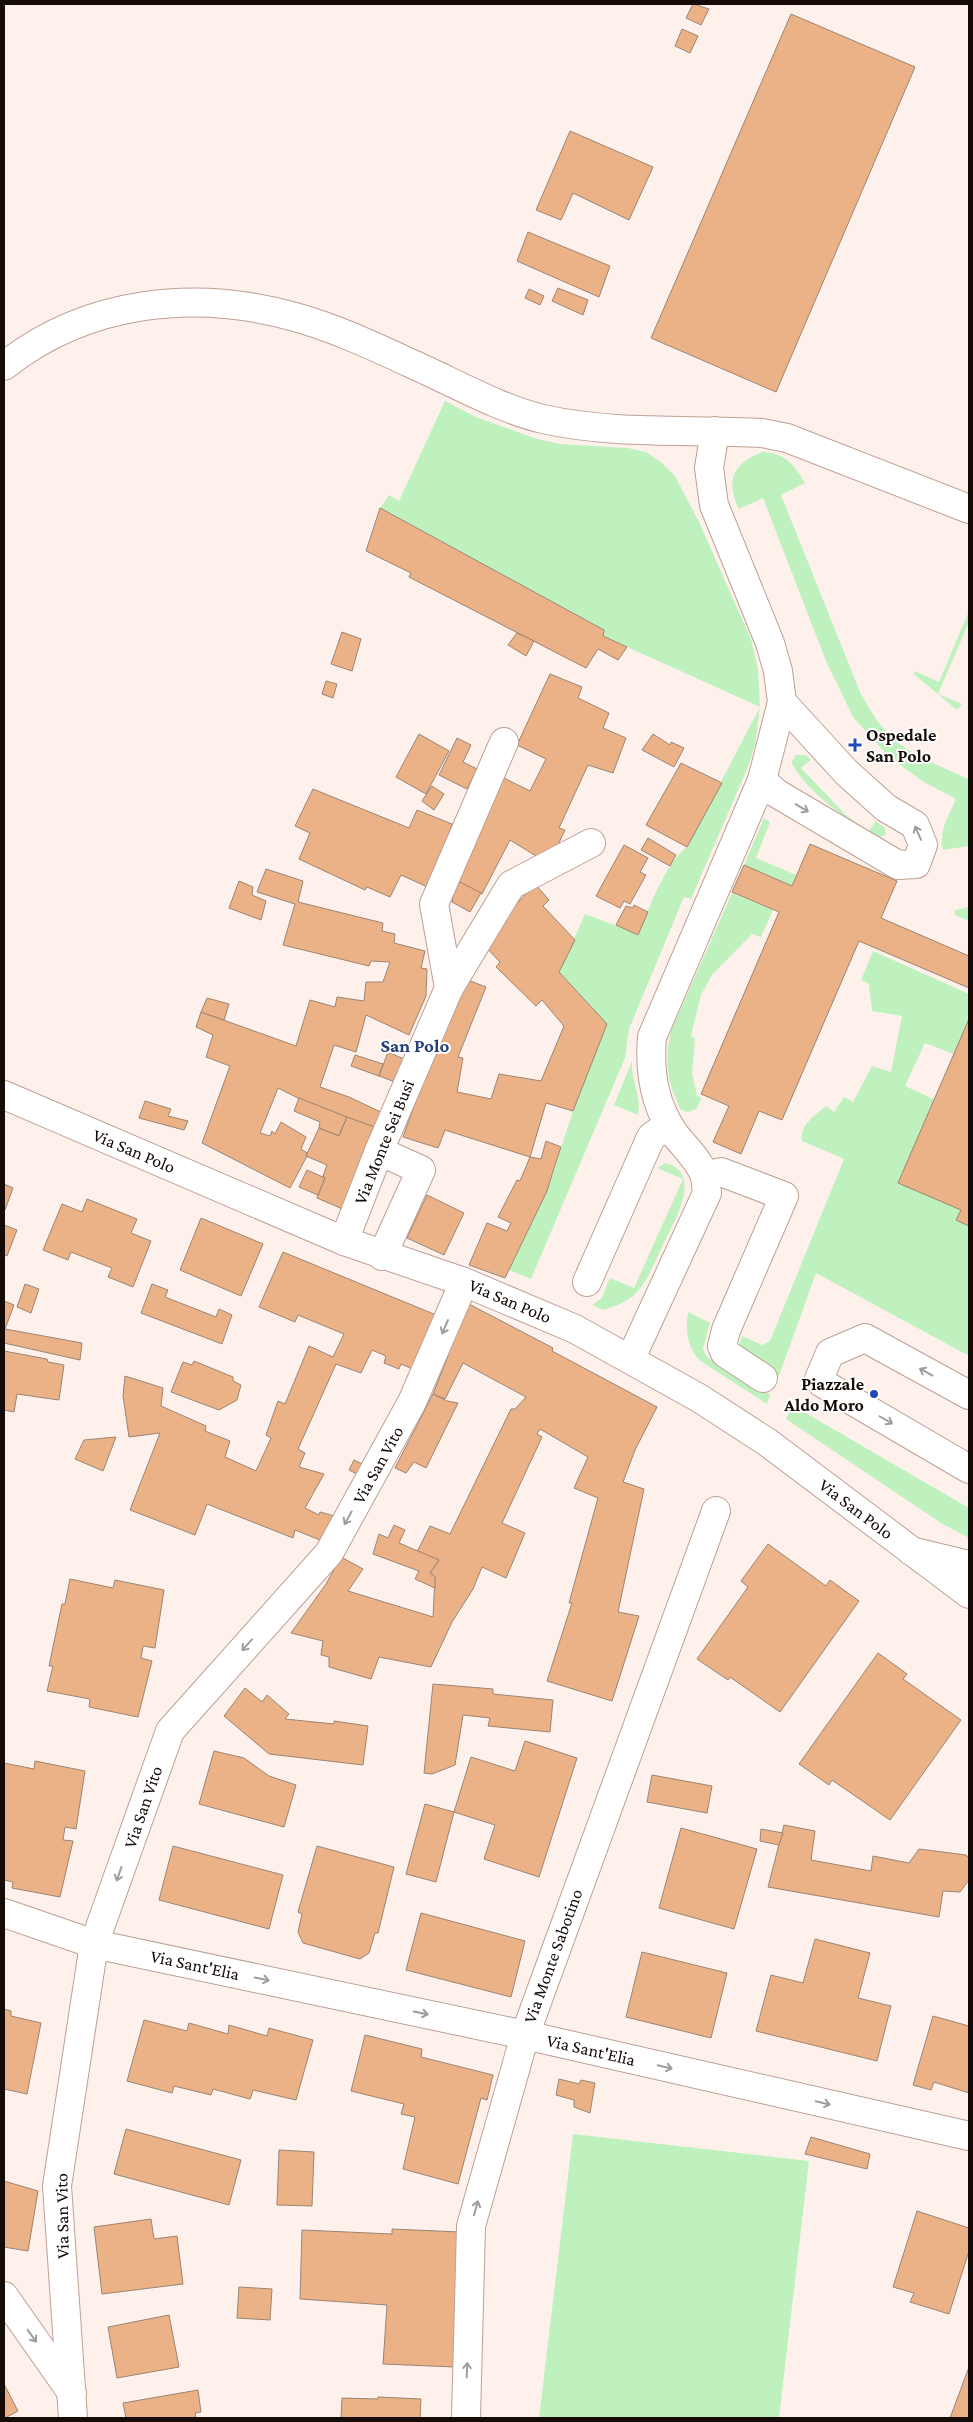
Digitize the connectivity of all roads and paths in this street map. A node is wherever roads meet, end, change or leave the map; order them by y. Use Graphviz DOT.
graph roads {
  1 [pos="4,366"];
  2 [pos="715,430"];
  3 [pos="969,509"];
  4 [pos="782,702"];
  5 [pos="504,742"];
  6 [pos="762,780"];
  7 [pos="591,843"];
  8 [pos="449,988"];
  9 [pos="4,1095"];
  10 [pos="668,1125"];
  11 [pos="379,1151"];
  12 [pos="705,1176"];
  13 [pos="344,1241"];
  14 [pos="382,1256"];
  15 [pos="464,1282"];
  16 [pos="587,1282"];
  17 [pos="631,1358"];
  18 [pos="763,1378"];
  19 [pos="969,1395"];
  20 [pos="969,1468"];
  21 [pos="716,1511"];
  22 [pos="911,1551"];
  23 [pos="969,1565"];
  24 [pos="969,1594"];
  25 [pos="4,1913"];
  26 [pos="94,1944"];
  27 [pos="525,2035"];
  28 [pos="969,2136"];
  29 [pos="4,2296"];
  30 [pos="73,2406"];
  31 [pos="466,2418"];
  1 -- 2 [label="street"];
  2 -- 3 [label="street"];
  2 -- 4 [label="street"];
  4 -- 6 [label="street"];
  6 -- 4 [label="street, one-way"];
  5 -- 8 [label="street"];
  6 -- 10 [label="street"];
  7 -- 8 [label="street, Via Monte Sei Busi"];
  8 -- 11 [label="street, Via Monte Sei Busi"];
  9 -- 13 [label="street, Via San Polo"];
  10 -- 12 [label="street"];
  10 -- 16 [label="street"];
  11 -- 13 [label="street, Via Monte Sei Busi"];
  11 -- 14 [label="street"];
  12 -- 17 [label="street"];
  12 -- 18 [label="street"];
  13 -- 14 [label="street, Via San Polo"];
  14 -- 15 [label="street, Via San Polo"];
  15 -- 17 [label="street, Via San Polo"];
  15 -- 26 [label="street, Via San Vito, one-way"];
  17 -- 22 [label="street, Via San Polo"];
  19 -- 20 [label="street, one-way"];
  21 -- 27 [label="street, Via Monte Sabotino"];
  22 -- 23 [label="street"];
  22 -- 24 [label="street, Via San Polo"];
  25 -- 26 [label="street, Via Sant'Elia"];
  26 -- 27 [label="street, Via Sant'Elia, one-way"];
  26 -- 30 [label="street, Via San Vito"];
  27 -- 28 [label="street, Via Sant'Elia, one-way"];
  31 -- 27 [label="street, Via Monte Sabotino, one-way"];
  29 -- 30 [label="street, one-way"];
}
